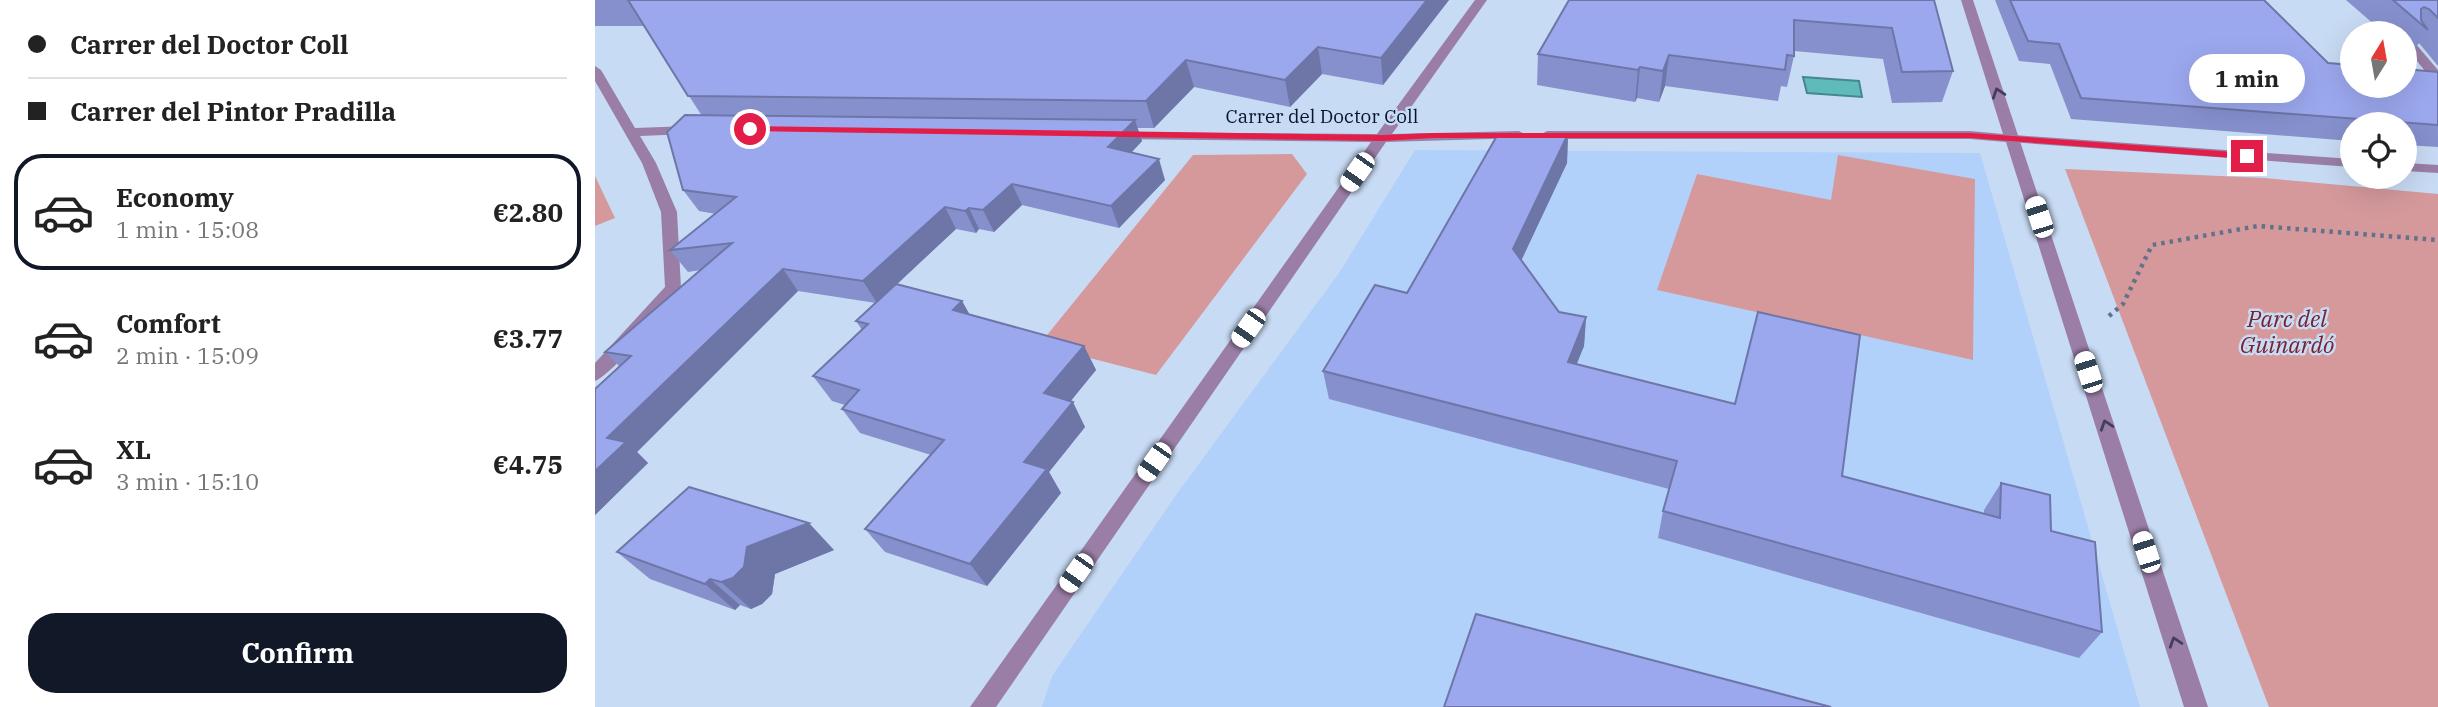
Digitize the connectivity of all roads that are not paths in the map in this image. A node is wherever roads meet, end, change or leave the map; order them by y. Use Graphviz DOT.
graph roads {
  1 [pos="1481,0"];
  2 [pos="1967,0"];
  3 [pos="2417,53"];
  4 [pos="595,70"];
  5 [pos="2438,78"];
  6 [pos="709,129"];
  7 [pos="630,132"];
  8 [pos="1097,134"];
  9 [pos="1382,138"];
  10 [pos="2014,139"];
  11 [pos="2340,162"];
  12 [pos="2417,168"];
  13 [pos="2438,169"];
  14 [pos="595,374"];
  15 [pos="982,707"];
  16 [pos="2196,707"];
  1 -- 9 [label="street"];
  10 -- 2 [label="street, one-way"];
  3 -- 5 [label="street"];
  4 -- 7 [label="street"];
  6 -- 7 [label="street"];
  7 -- 14 [label="street"];
  8 -- 9 [label="street, Carrer del Doctor Coll"];
  9 -- 10 [label="street, Carrer del Doctor Coll"];
  9 -- 15 [label="street"];
  10 -- 11 [label="street, Carrer del Doctor Coll"];
  16 -- 10 [label="street, one-way"];
  12 -- 13 [label="street"];
}
